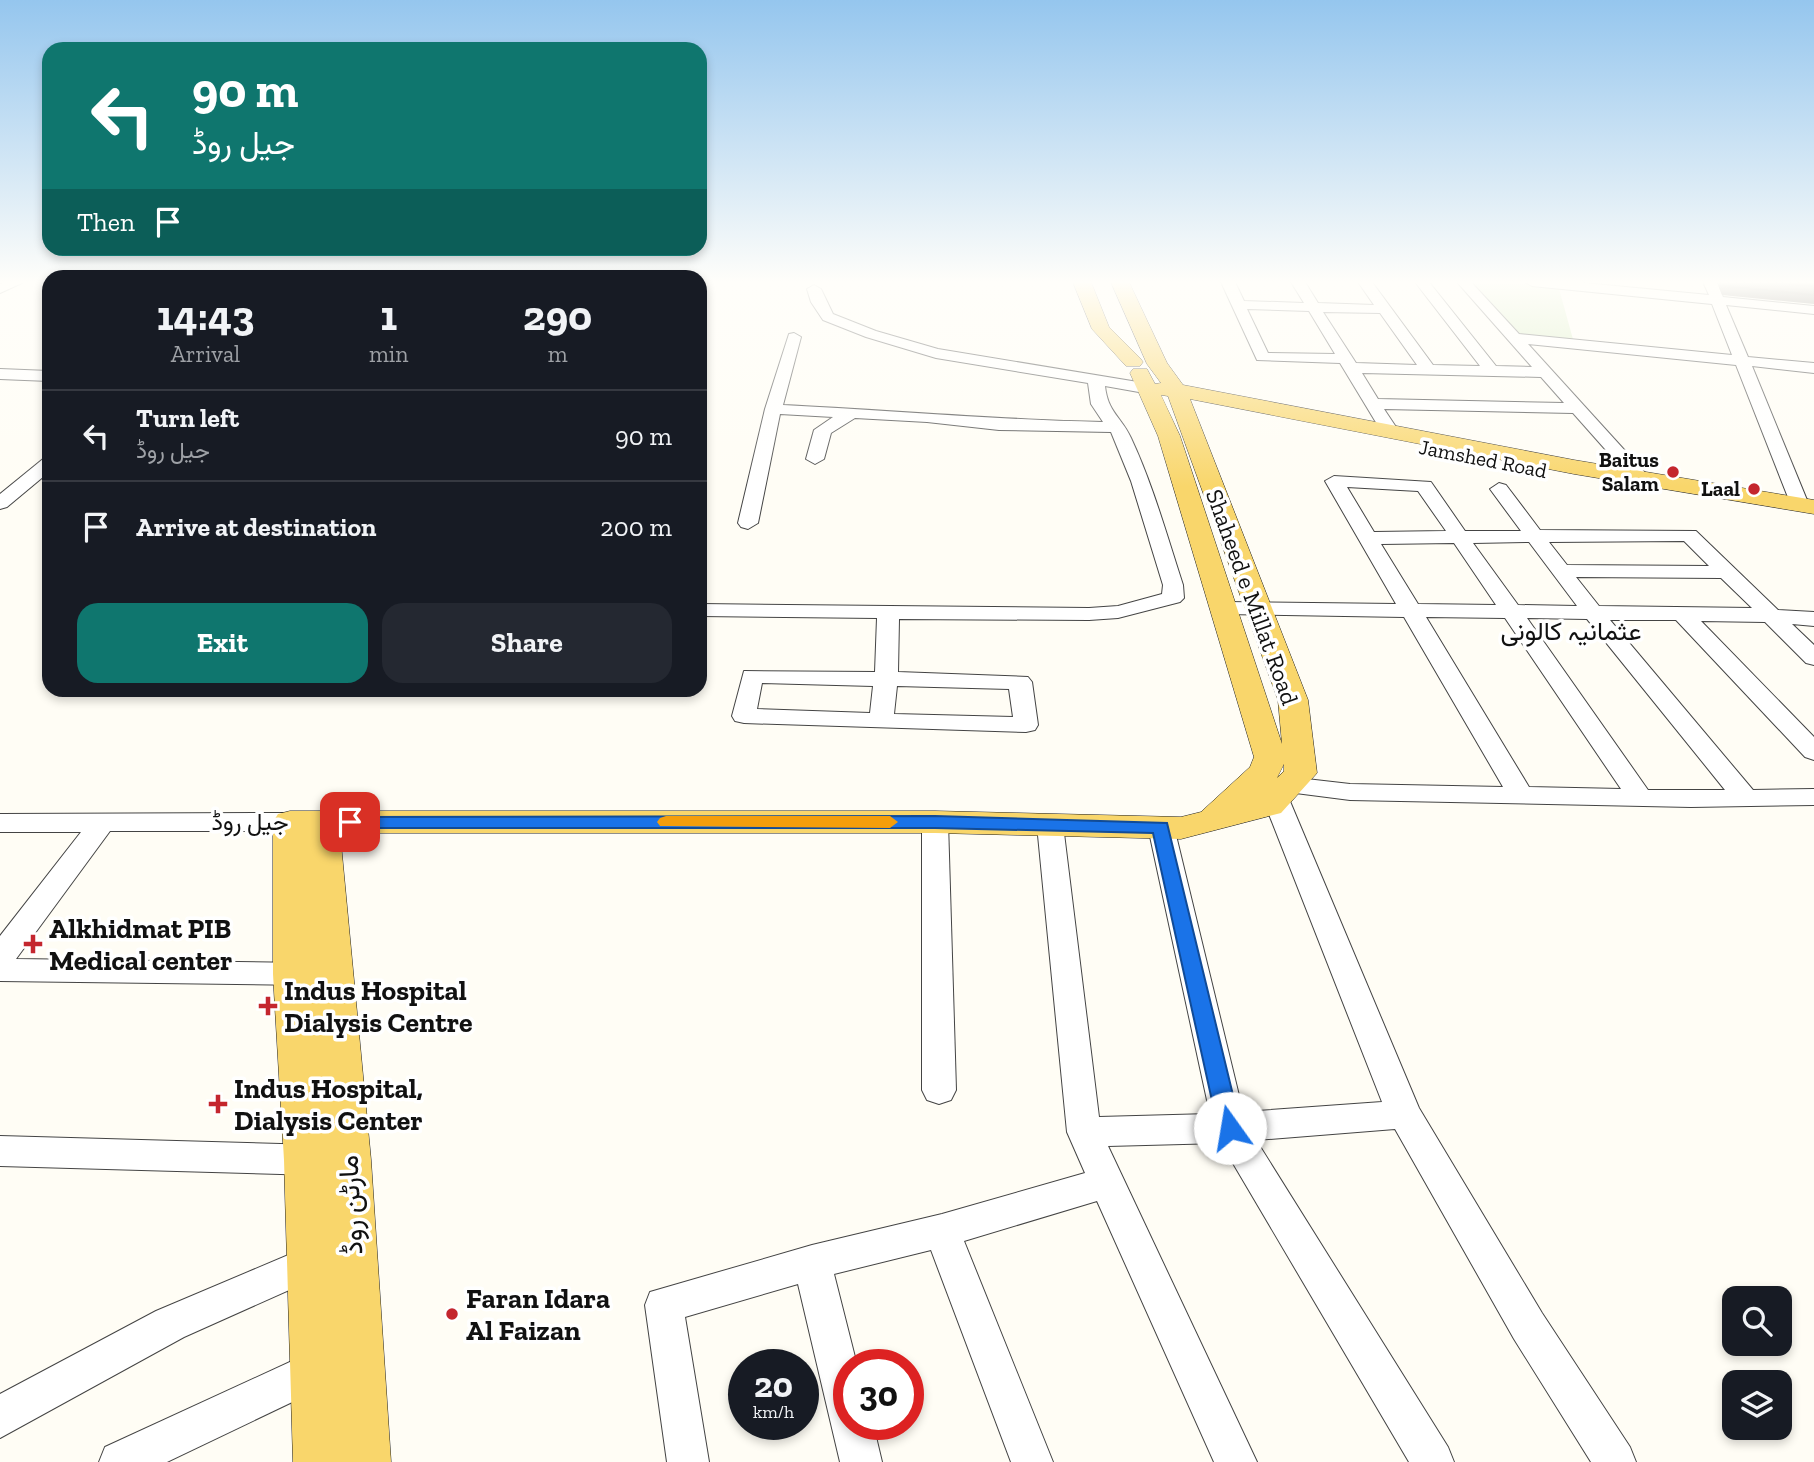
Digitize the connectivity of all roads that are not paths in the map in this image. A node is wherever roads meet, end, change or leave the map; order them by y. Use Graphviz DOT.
graph roads {
  1 [pos="790,350"];
  2 [pos="927,350"];
  3 [pos="1122,350"];
  4 [pos="1129,350"];
  5 [pos="1148,350"];
  6 [pos="1166,350"];
  7 [pos="1259,350"];
  8 [pos="1341,350"];
  9 [pos="1414,350"];
  10 [pos="1476,350"];
  11 [pos="1525,350"];
  12 [pos="1635,350"];
  13 [pos="1737,350"];
  14 [pos="1741,361"];
  15 [pos="1133,362"];
  16 [pos="1349,363"];
  17 [pos="1814,368"];
  18 [pos="1429,370"];
  19 [pos="1492,371"];
  20 [pos="1545,372"];
  21 [pos="0,374"];
  22 [pos="42,376"];
  23 [pos="1096,381"];
  24 [pos="1164,388"];
  25 [pos="1373,404"];
  26 [pos="1577,408"];
  27 [pos="773,409"];
  28 [pos="853,412"];
  29 [pos="1116,428"];
  30 [pos="1389,430"];
  31 [pos="815,459"];
  32 [pos="42,469"];
  33 [pos="1642,480"];
  34 [pos="1499,489"];
  35 [pos="0,503"];
  36 [pos="1809,509"];
  37 [pos="748,523"];
  38 [pos="1458,536"];
  39 [pos="1534,536"];
  40 [pos="1368,538"];
  41 [pos="1560,571"];
  42 [pos="1726,572"];
  43 [pos="1223,608"];
  44 [pos="1258,608"];
  45 [pos="707,610"];
  46 [pos="1410,610"];
  47 [pos="1508,611"];
  48 [pos="888,612"];
  49 [pos="1592,612"];
  50 [pos="1682,614"];
  51 [pos="1771,616"];
  52 [pos="1814,619"];
  53 [pos="1814,658"];
  54 [pos="886,677"];
  55 [pos="881,720"];
  56 [pos="1814,752"];
  57 [pos="1282,792"];
  58 [pos="1521,795"];
  59 [pos="1814,797"];
  60 [pos="1640,798"];
  61 [pos="1746,798"];
  62 [pos="1212,820"];
  63 [pos="0,822"];
  64 [pos="306,822"];
  65 [pos="935,822"];
  66 [pos="102,823"];
  67 [pos="1050,825"];
  68 [pos="1161,827"];
  69 [pos="0,958"];
  70 [pos="0,970"];
  71 [pos="313,974"];
  72 [pos="939,1090"];
  73 [pos="1404,1114"];
  74 [pos="1230,1128"];
  75 [pos="1084,1132"];
  76 [pos="0,1151"];
  77 [pos="327,1160"];
  78 [pos="1107,1182"];
  79 [pos="942,1231"];
  80 [pos="312,1262"];
  81 [pos="812,1262"];
  82 [pos="833,1349"];
  83 [pos="316,1370"];
  84 [pos="8,1407"];
  85 [pos="856,1440"];
  86 [pos="120,1462"];
  87 [pos="320,1462"];
  88 [pos="364,1462"];
  89 [pos="688,1462"];
  90 [pos="861,1462"];
  91 [pos="1032,1462"];
  92 [pos="1236,1462"];
  93 [pos="1433,1462"];
  94 [pos="1615,1462"];
  1 -- 27 [label="street"];
  2 -- 23 [label="street"];
  3 -- 15 [label="main road"];
  4 -- 15 [label="main road"];
  5 -- 24 [label="main road, Shaheed e Millat Road"];
  6 -- 24 [label="main road"];
  7 -- 16 [label="street"];
  8 -- 16 [label="street"];
  9 -- 18 [label="street"];
  10 -- 19 [label="street"];
  11 -- 20 [label="street"];
  12 -- 14 [label="street"];
  13 -- 14 [label="street"];
  14 -- 17 [label="street"];
  14 -- 36 [label="street"];
  15 -- 24 [label="main road"];
  16 -- 18 [label="street"];
  16 -- 25 [label="street"];
  18 -- 19 [label="street"];
  19 -- 20 [label="street"];
  20 -- 26 [label="street"];
  21 -- 22 [label="street"];
  23 -- 24 [label="street"];
  23 -- 29 [label="street"];
  24 -- 30 [label="main road, Jamshed Road"];
  24 -- 36 [label="main road, Jamshed Road"];
  24 -- 43 [label="main road, Shaheed e Millat Road"];
  24 -- 44 [label="main road, Shaheed e Millat Road"];
  25 -- 26 [label="street"];
  25 -- 30 [label="street"];
  26 -- 33 [label="street"];
  27 -- 28 [label="street"];
  27 -- 37 [label="street"];
  28 -- 29 [label="street"];
  28 -- 31 [label="street"];
  29 -- 48 [label="street"];
  30 -- 33 [label="main road, Jamshed Road"];
  32 -- 35 [label="street"];
  33 -- 36 [label="main road, Jamshed Road"];
  34 -- 39 [label="street"];
  38 -- 39 [label="street"];
  38 -- 40 [label="street"];
  38 -- 40 [label="street"];
  38 -- 47 [label="street"];
  39 -- 41 [label="street"];
  39 -- 42 [label="street"];
  40 -- 46 [label="street"];
  41 -- 42 [label="street"];
  41 -- 49 [label="street"];
  42 -- 51 [label="street"];
  43 -- 44 [label="street"];
  43 -- 62 [label="main road, Shaheed e Millat Road"];
  44 -- 46 [label="street"];
  44 -- 57 [label="main road, Shaheed e Millat Road"];
  45 -- 48 [label="street"];
  46 -- 47 [label="street"];
  46 -- 58 [label="street"];
  47 -- 49 [label="street"];
  47 -- 60 [label="street"];
  48 -- 54 [label="street"];
  49 -- 50 [label="street"];
  49 -- 61 [label="street"];
  50 -- 51 [label="street"];
  50 -- 56 [label="street"];
  51 -- 52 [label="street"];
  51 -- 53 [label="street"];
  54 -- 55 [label="street"];
  54 -- 55 [label="street"];
  54 -- 55 [label="street"];
  57 -- 58 [label="street"];
  57 -- 62 [label="main road"];
  57 -- 73 [label="street"];
  58 -- 60 [label="street"];
  59 -- 61 [label="street"];
  60 -- 61 [label="street"];
  62 -- 68 [label="main road, جیل روڈ"];
  63 -- 66 [label="street, جیل روڈ"];
  64 -- 65 [label="main road, جیل روڈ"];
  64 -- 66 [label="street, جیل روڈ"];
  64 -- 71 [label="main road, مارٹن روڈ"];
  65 -- 67 [label="main road, جیل روڈ"];
  65 -- 72 [label="street"];
  66 -- 69 [label="street"];
  67 -- 68 [label="main road, جیل روڈ"];
  67 -- 75 [label="street"];
  68 -- 74 [label="street"];
  70 -- 71 [label="street"];
  71 -- 77 [label="main road, مارٹن روڈ"];
  73 -- 74 [label="street"];
  73 -- 94 [label="street"];
  74 -- 75 [label="street"];
  74 -- 93 [label="street"];
  75 -- 78 [label="street"];
  76 -- 77 [label="street"];
  77 -- 80 [label="main road, مارٹن روڈ"];
  77 -- 88 [label="main road, مارٹن روڈ"];
  78 -- 79 [label="street"];
  78 -- 92 [label="street"];
  79 -- 81 [label="street"];
  79 -- 91 [label="street"];
  80 -- 83 [label="main road, مارٹن روڈ"];
  80 -- 84 [label="street"];
  81 -- 82 [label="street"];
  81 -- 89 [label="street"];
  83 -- 86 [label="street"];
  83 -- 87 [label="main road, مارٹن روڈ"];
  85 -- 90 [label="street"];
}
